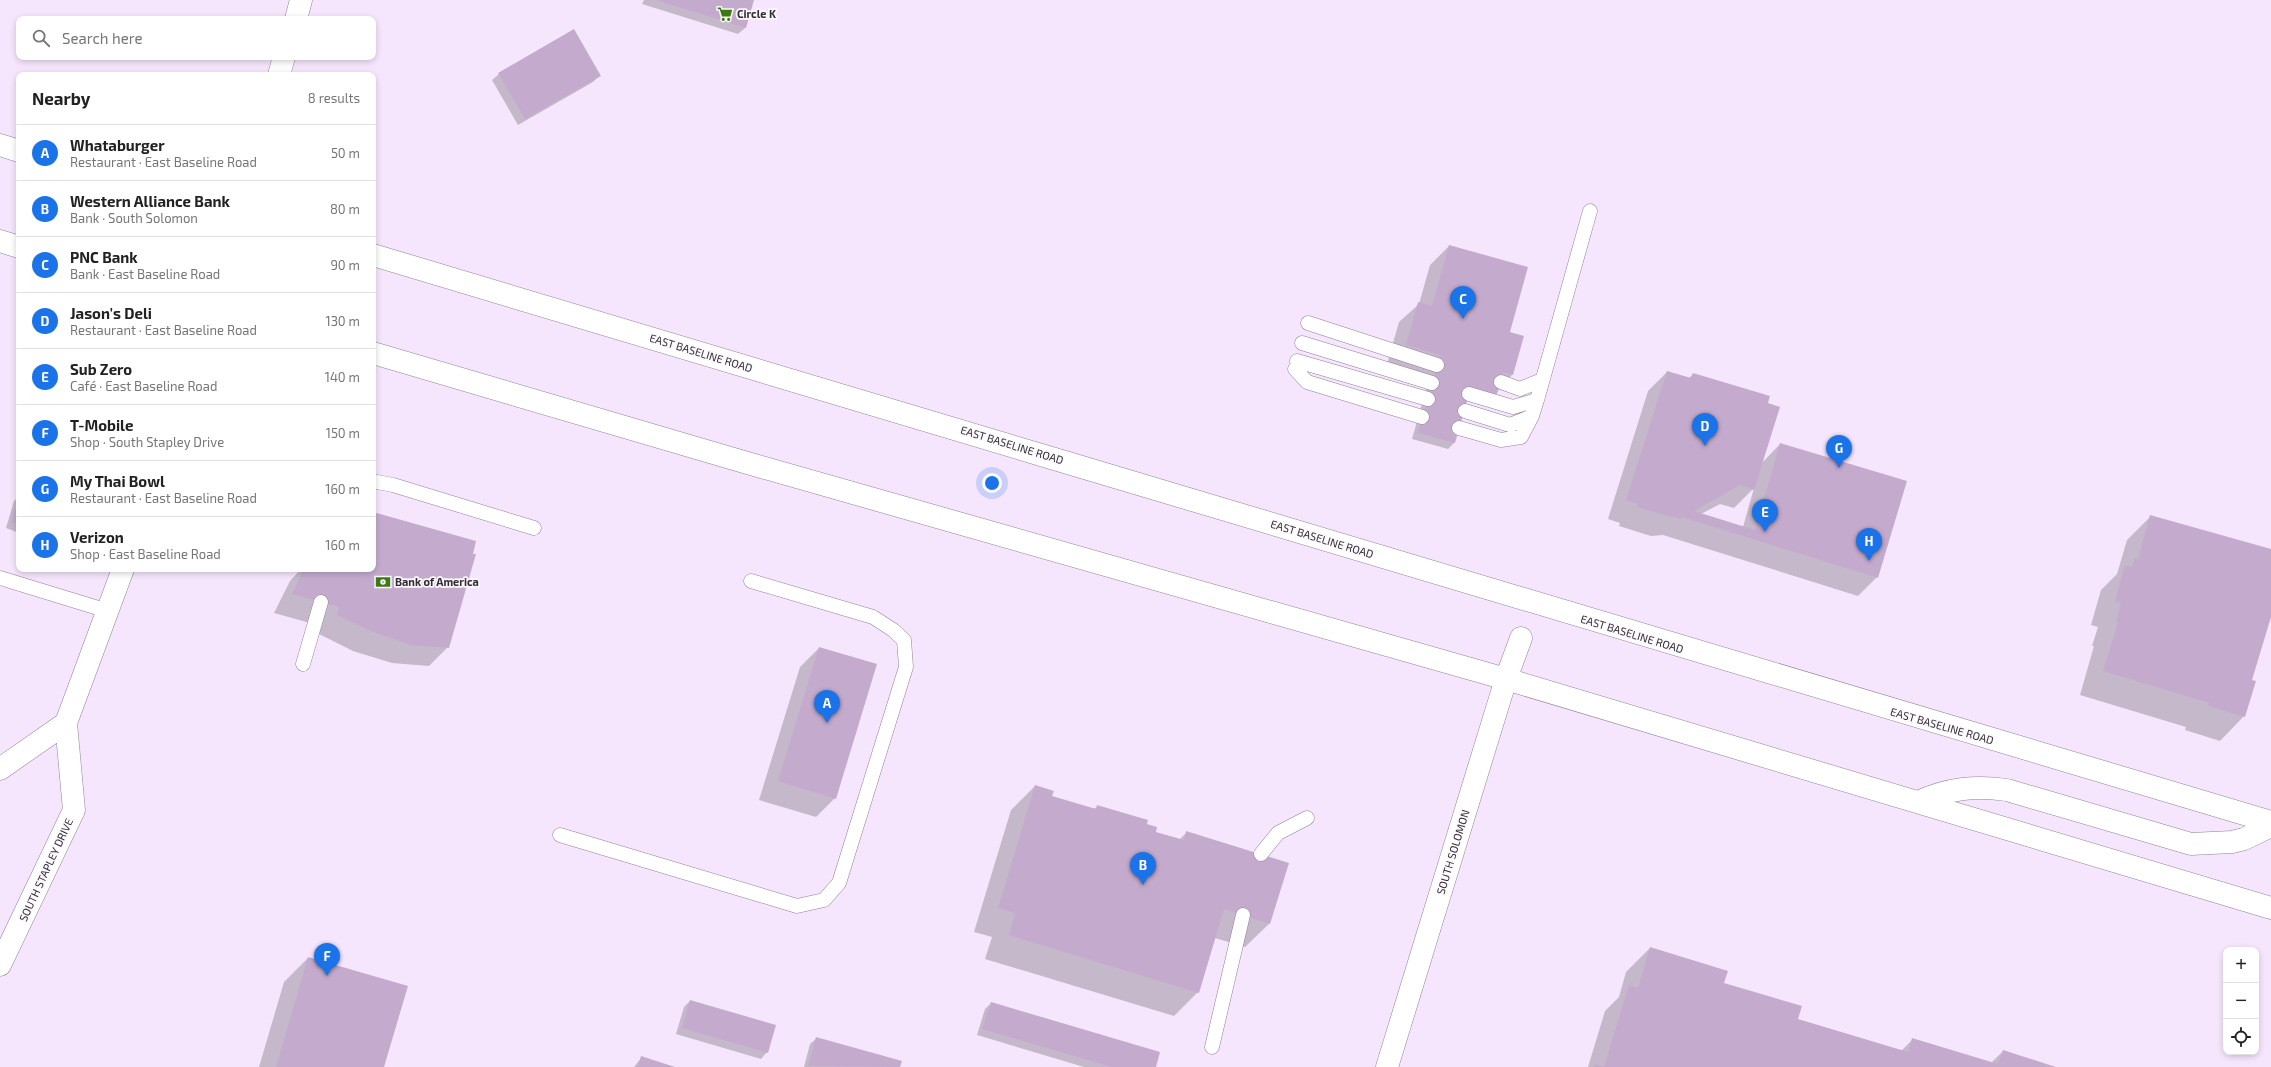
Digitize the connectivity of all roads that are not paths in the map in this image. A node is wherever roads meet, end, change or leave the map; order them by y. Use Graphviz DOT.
graph roads {
  1 [pos="301,0"];
  2 [pos="297,16"];
  3 [pos="283,60"];
  4 [pos="280,72"];
  5 [pos="0,145"];
  6 [pos="16,149"];
  7 [pos="1590,211"];
  8 [pos="0,241"];
  9 [pos="16,246"];
  10 [pos="376,256"];
  11 [pos="1308,323"];
  12 [pos="1302,343"];
  13 [pos="376,354"];
  14 [pos="1437,365"];
  15 [pos="1542,380"];
  16 [pos="1501,382"];
  17 [pos="1432,383"];
  18 [pos="1469,394"];
  19 [pos="1428,399"];
  20 [pos="1537,400"];
  21 [pos="1465,411"];
  22 [pos="1532,416"];
  23 [pos="1422,417"];
  24 [pos="1459,428"];
  25 [pos="376,482"];
  26 [pos="534,528"];
  27 [pos="122,572"];
  28 [pos="0,578"];
  29 [pos="751,581"];
  30 [pos="321,602"];
  31 [pos="108,611"];
  32 [pos="1521,638"];
  33 [pos="303,664"];
  34 [pos="1506,679"];
  35 [pos="66,723"];
  36 [pos="0,769"];
  37 [pos="1918,802"];
  38 [pos="1307,818"];
  39 [pos="2271,822"];
  40 [pos="2271,826"];
  41 [pos="560,835"];
  42 [pos="1261,854"];
  43 [pos="2271,908"];
  44 [pos="1243,915"];
  45 [pos="0,965"];
  46 [pos="1212,1047"];
  47 [pos="1387,1067"];
  1 -- 2 [label="main road"];
  3 -- 4 [label="main road"];
  5 -- 6 [label="main road"];
  7 -- 15 [label="lane"];
  8 -- 9 [label="main road"];
  10 -- 39 [label="main road, EAST BASELINE ROAD"];
  11 -- 14 [label="lane"];
  12 -- 17 [label="lane"];
  13 -- 34 [label="main road"];
  15 -- 16 [label="lane"];
  15 -- 20 [label="lane"];
  18 -- 20 [label="lane"];
  19 -- 23 [label="lane"];
  20 -- 22 [label="lane"];
  21 -- 22 [label="lane"];
  22 -- 24 [label="lane"];
  25 -- 26 [label="lane"];
  27 -- 31 [label="main road, SOUTH STAPLEY DRIVE"];
  28 -- 31 [label="lane"];
  29 -- 41 [label="lane"];
  30 -- 33 [label="lane"];
  31 -- 35 [label="main road, SOUTH STAPLEY DRIVE"];
  32 -- 34 [label="main road, SOUTH SOLOMON"];
  34 -- 37 [label="main road"];
  34 -- 47 [label="main road, SOUTH SOLOMON"];
  35 -- 36 [label="main road"];
  35 -- 45 [label="main road, SOUTH STAPLEY DRIVE"];
  37 -- 40 [label="main road"];
  37 -- 43 [label="main road"];
  38 -- 42 [label="lane"];
  44 -- 46 [label="lane"];
}
